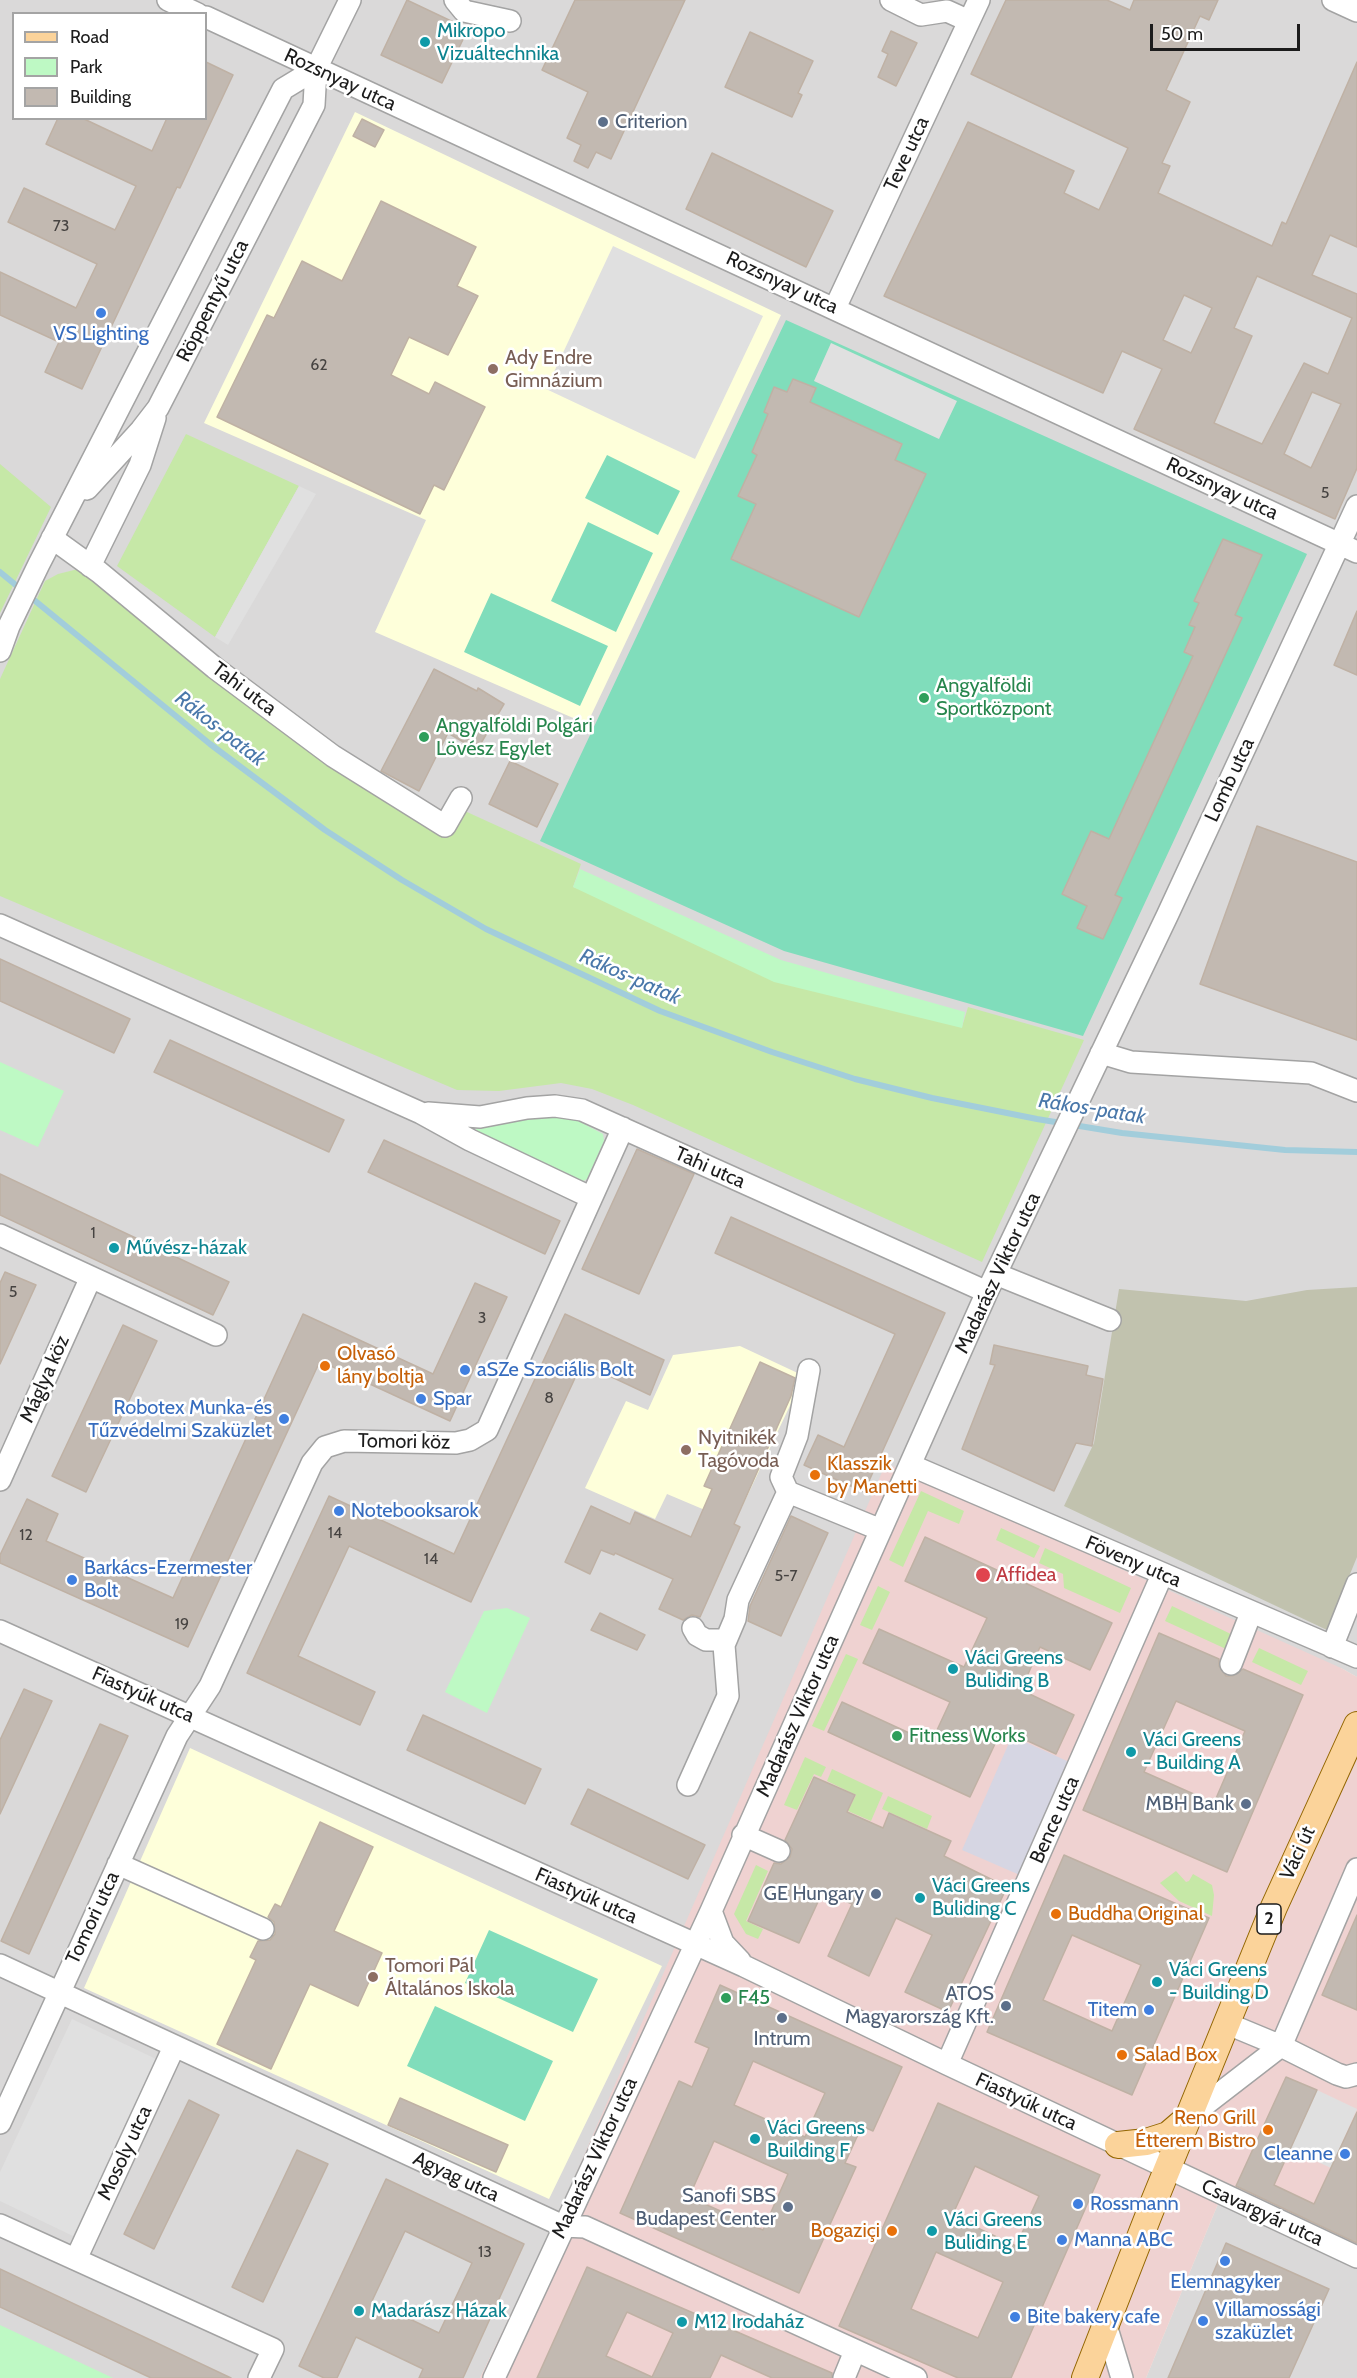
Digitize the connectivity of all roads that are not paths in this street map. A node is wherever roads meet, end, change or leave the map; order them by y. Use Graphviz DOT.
graph roads {
  1 [pos="168,0"];
  2 [pos="350,0"];
  3 [pos="454,0"];
  4 [pos="891,0"];
  5 [pos="979,0"];
  6 [pos="1333,0"];
  7 [pos="1357,11"];
  8 [pos="194,12"];
  9 [pos="207,17"];
  10 [pos="510,21"];
  11 [pos="969,21"];
  12 [pos="316,69"];
  13 [pos="835,308"];
  14 [pos="158,408"];
  15 [pos="1357,506"];
  16 [pos="68,510"];
  17 [pos="52,538"];
  18 [pos="1348,548"];
  19 [pos="90,566"];
  20 [pos="0,651"];
  21 [pos="461,798"];
  22 [pos="0,925"];
  23 [pos="1101,1053"];
  24 [pos="1357,1091"];
  25 [pos="421,1113"];
  26 [pos="622,1128"];
  27 [pos="590,1197"];
  28 [pos="0,1235"];
  29 [pos="91,1277"];
  30 [pos="991,1283"];
  31 [pos="1110,1320"];
  32 [pos="216,1335"];
  33 [pos="810,1371"];
  34 [pos="910,1465"];
  35 [pos="0,1480"];
  36 [pos="788,1492"];
  37 [pos="880,1530"];
  38 [pos="1162,1575"];
  39 [pos="1357,1584"];
  40 [pos="1251,1613"];
  41 [pos="693,1628"];
  42 [pos="0,1630"];
  43 [pos="725,1640"];
  44 [pos="1332,1647"];
  45 [pos="1357,1657"];
  46 [pos="1231,1664"];
  47 [pos="190,1717"];
  48 [pos="1357,1725"];
  49 [pos="688,1785"];
  50 [pos="743,1835"];
  51 [pos="779,1851"];
  52 [pos="118,1864"];
  53 [pos="1357,1869"];
  54 [pos="711,1911"];
  55 [pos="263,1929"];
  56 [pos="694,1944"];
  57 [pos="0,1965"];
  58 [pos="744,1966"];
  59 [pos="58,1994"];
  60 [pos="1228,2024"];
  61 [pos="1281,2046"];
  62 [pos="174,2047"];
  63 [pos="947,2064"];
  64 [pos="1357,2074"];
  65 [pos="1189,2116"];
  66 [pos="0,2123"];
  67 [pos="1118,2145"];
  68 [pos="1168,2169"];
  69 [pos="0,2225"];
  70 [pos="564,2226"];
  71 [pos="1357,2257"];
  72 [pos="76,2259"];
  73 [pos="1106,2325"];
  74 [pos="855,2351"];
  75 [pos="877,2370"];
  76 [pos="259,2378"];
  77 [pos="494,2378"];
  78 [pos="844,2378"];
  79 [pos="916,2378"];
  80 [pos="1085,2378"];
  81 [pos="1122,2378"];
  1 -- 8 [label="street"];
  2 -- 12 [label="street, Röppentyű utca"];
  3 -- 10 [label="street"];
  4 -- 11 [label="street"];
  5 -- 11 [label="street, Teve utca"];
  6 -- 7 [label="street"];
  9 -- 12 [label="street, Rozsnyay utca"];
  11 -- 13 [label="street, Teve utca"];
  12 -- 13 [label="street, Rozsnyay utca"];
  12 -- 14 [label="street, Röppentyű utca"];
  12 -- 16 [label="street, Röppentyű utca"];
  13 -- 18 [label="street, Rozsnyay utca"];
  14 -- 16 [label="street, Röppentyű utca"];
  14 -- 19 [label="street"];
  15 -- 18 [label="street, Lomb utca"];
  16 -- 17 [label="street, Röppentyű utca"];
  17 -- 19 [label="street, Tahi utca"];
  17 -- 20 [label="street, Röppentyű utca"];
  18 -- 23 [label="street, Lomb utca"];
  19 -- 21 [label="street, Tahi utca"];
  22 -- 25 [label="street, Tahi utca"];
  23 -- 24 [label="street"];
  23 -- 30 [label="street, Madarász Viktor utca"];
  25 -- 26 [label="street, Tahi utca"];
  25 -- 27 [label="street, Tahi utca"];
  26 -- 27 [label="street, Tomori köz"];
  26 -- 30 [label="street, Tahi utca"];
  27 -- 47 [label="street, Tomori köz"];
  28 -- 29 [label="street"];
  29 -- 32 [label="street"];
  29 -- 35 [label="street, Máglya köz"];
  30 -- 31 [label="street, Tahi utca"];
  30 -- 34 [label="street, Madarász Viktor utca"];
  33 -- 36 [label="street"];
  34 -- 37 [label="street, Madarász Viktor utca"];
  34 -- 38 [label="street, Föveny utca"];
  36 -- 37 [label="street"];
  36 -- 43 [label="street"];
  37 -- 50 [label="street, Madarász Viktor utca"];
  38 -- 40 [label="street, Föveny utca"];
  38 -- 63 [label="street, Bence utca"];
  39 -- 44 [label="street"];
  40 -- 44 [label="street, Föveny utca"];
  40 -- 46 [label="street"];
  41 -- 43 [label="street"];
  42 -- 47 [label="street, Fiastyúk utca"];
  43 -- 49 [label="street"];
  44 -- 45 [label="street, Föveny utca"];
  47 -- 52 [label="street, Tomori utca"];
  47 -- 56 [label="street, Fiastyúk utca"];
  48 -- 60 [label="main road, Váci út / 2"];
  50 -- 51 [label="street"];
  50 -- 54 [label="street, Madarász Viktor utca"];
  52 -- 55 [label="street"];
  52 -- 59 [label="street, Tomori utca"];
  53 -- 61 [label="street"];
  54 -- 56 [label="street, Madarász Viktor utca"];
  54 -- 58 [label="street"];
  56 -- 58 [label="street, Fiastyúk utca"];
  56 -- 70 [label="street, Madarász Viktor utca"];
  57 -- 59 [label="street, Agyag utca"];
  58 -- 63 [label="street, Fiastyúk utca"];
  59 -- 62 [label="street, Agyag utca"];
  59 -- 66 [label="street, Tomori utca"];
  60 -- 61 [label="street"];
  60 -- 65 [label="main road, Váci út / 2"];
  61 -- 64 [label="street"];
  61 -- 65 [label="street"];
  62 -- 70 [label="street, Agyag utca"];
  62 -- 72 [label="street, Mosoly utca"];
  63 -- 67 [label="street, Fiastyúk utca"];
  65 -- 67 [label="main road"];
  65 -- 68 [label="main road, Váci út / 2"];
  67 -- 68 [label="street, Fiastyúk utca"];
  68 -- 71 [label="street, Csavargyár utca"];
  68 -- 73 [label="main road, Váci út / 2"];
  69 -- 72 [label="street"];
  70 -- 74 [label="street, Agyag utca"];
  70 -- 77 [label="street, Madarász Viktor utca"];
  72 -- 76 [label="street"];
  73 -- 80 [label="main road, Váci út / 2"];
  73 -- 81 [label="street"];
  74 -- 75 [label="street, Agyag utca"];
  74 -- 78 [label="street"];
  75 -- 79 [label="street, Agyag utca"];
}
